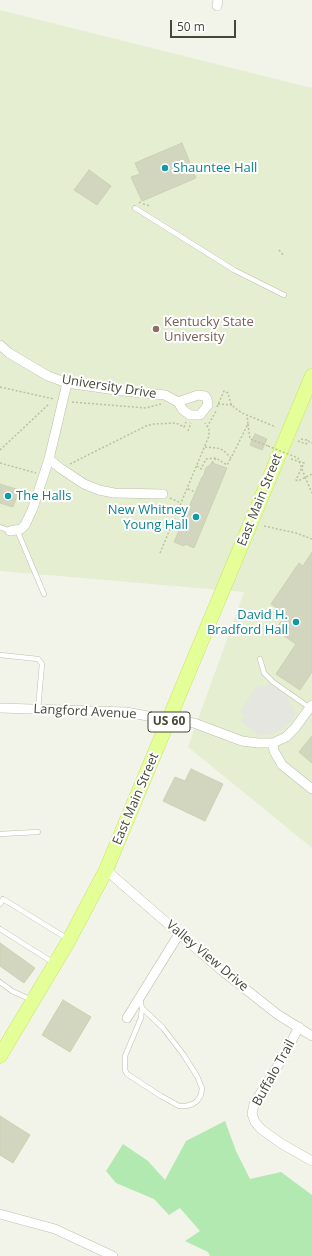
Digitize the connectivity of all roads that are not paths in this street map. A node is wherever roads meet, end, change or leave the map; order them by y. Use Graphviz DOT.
graph roads {
  1 [pos="135,208"];
  2 [pos="284,295"];
  3 [pos="0,345"];
  4 [pos="312,376"];
  5 [pos="68,383"];
  6 [pos="178,402"];
  7 [pos="49,459"];
  8 [pos="163,494"];
  9 [pos="0,527"];
  10 [pos="14,530"];
  11 [pos="44,594"];
  12 [pos="0,654"];
  13 [pos="260,659"];
  14 [pos="311,707"];
  15 [pos="0,708"];
  16 [pos="38,709"];
  17 [pos="169,720"];
  18 [pos="273,743"];
  19 [pos="312,789"];
  20 [pos="38,832"];
  21 [pos="0,834"];
  22 [pos="106,870"];
  23 [pos="0,904"];
  24 [pos="0,928"];
  25 [pos="179,934"];
  26 [pos="70,940"];
  27 [pos="55,964"];
  28 [pos="0,982"];
  29 [pos="139,998"];
  30 [pos="33,1000"];
  31 [pos="142,1008"];
  32 [pos="126,1018"];
  33 [pos="299,1027"];
  34 [pos="312,1036"];
  35 [pos="0,1056"];
  36 [pos="312,1161"];
  37 [pos="0,1214"];
  38 [pos="113,1256"];
  1 -- 2 [label="lane"];
  3 -- 5 [label="street, University Drive"];
  4 -- 17 [label="main road, East Main Street / US 60"];
  5 -- 6 [label="street, University Drive"];
  5 -- 7 [label="street"];
  6 -- 6 [label="street"];
  7 -- 8 [label="street"];
  7 -- 10 [label="street"];
  9 -- 10 [label="lane"];
  10 -- 11 [label="lane"];
  12 -- 16 [label="lane"];
  13 -- 14 [label="lane"];
  14 -- 18 [label="street"];
  15 -- 16 [label="street, Langford Avenue"];
  16 -- 17 [label="street, Langford Avenue"];
  17 -- 18 [label="street, Langford Avenue"];
  17 -- 22 [label="main road, East Main Street / US 60"];
  18 -- 19 [label="street"];
  20 -- 21 [label="lane"];
  22 -- 25 [label="street, Valley View Drive"];
  22 -- 26 [label="main road, East Main Street / US 60"];
  23 -- 26 [label="lane"];
  24 -- 27 [label="lane"];
  25 -- 29 [label="street"];
  25 -- 33 [label="street, Valley View Drive"];
  26 -- 27 [label="main road, East Main Street / US 60"];
  27 -- 30 [label="main road, East Main Street / US 60"];
  28 -- 30 [label="lane"];
  29 -- 31 [label="lane"];
  29 -- 32 [label="street"];
  30 -- 35 [label="main road, East Main Street / US 60"];
  31 -- 31 [label="lane"];
  33 -- 34 [label="street, Valley View Drive"];
  33 -- 36 [label="street, Buffalo Trail"];
  37 -- 38 [label="street"];
}
